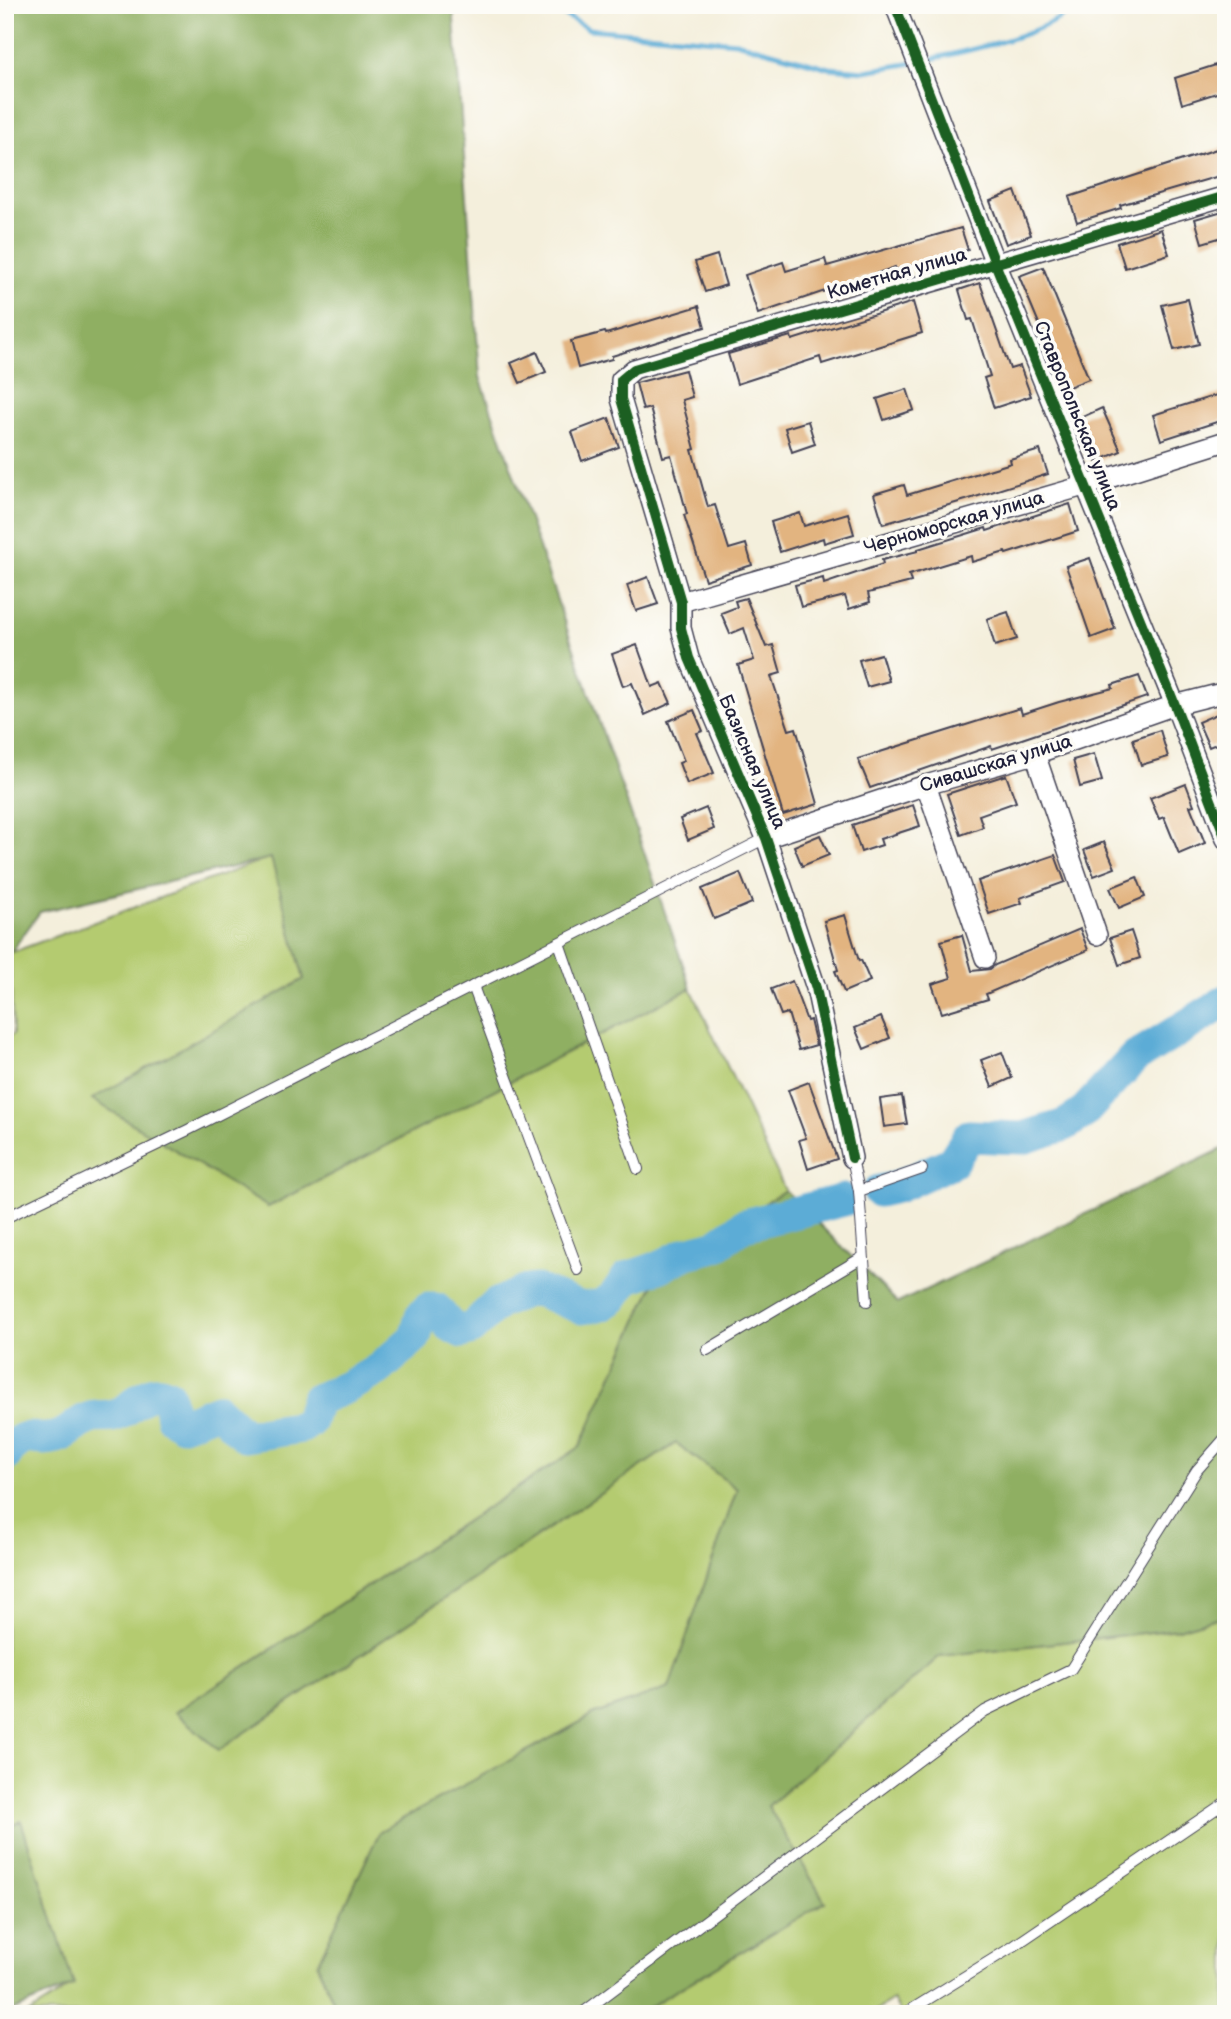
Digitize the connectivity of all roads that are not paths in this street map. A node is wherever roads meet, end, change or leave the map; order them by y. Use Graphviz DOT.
graph roads {
  1 [pos="895,5"];
  2 [pos="1226,196"];
  3 [pos="995,263"];
  4 [pos="621,380"];
  5 [pos="1226,441"];
  6 [pos="1087,485"];
  7 [pos="681,602"];
  8 [pos="1226,692"];
  9 [pos="1175,705"];
  10 [pos="1035,754"];
  11 [pos="926,785"];
  12 [pos="766,838"];
  13 [pos="1226,839"];
  14 [pos="1097,935"];
  15 [pos="559,943"];
  16 [pos="985,958"];
  17 [pos="473,986"];
  18 [pos="852,1158"];
  19 [pos="922,1169"];
  20 [pos="638,1170"];
  21 [pos="859,1191"];
  22 [pos="5,1218"];
  23 [pos="863,1257"];
  24 [pos="578,1270"];
  25 [pos="867,1301"];
  26 [pos="707,1350"];
  27 [pos="1226,1437"];
  28 [pos="1226,1802"];
  29 [pos="581,2014"];
  30 [pos="904,2014"];
  1 -- 3 [label="street, Ставропольская улица"];
  2 -- 3 [label="street, Кометная улица"];
  3 -- 4 [label="street, Кометная улица"];
  3 -- 6 [label="street, Ставропольская улица"];
  4 -- 7 [label="street, Базисная улица"];
  5 -- 6 [label="street, Черноморская улица"];
  6 -- 7 [label="street, Черноморская улица"];
  6 -- 9 [label="street, Ставропольская улица"];
  7 -- 12 [label="street, Базисная улица"];
  8 -- 9 [label="street, Сивашская улица"];
  9 -- 10 [label="street, Сивашская улица"];
  9 -- 13 [label="street, Ставропольская улица"];
  10 -- 11 [label="street, Сивашская улица"];
  10 -- 14 [label="street"];
  11 -- 12 [label="street, Сивашская улица"];
  11 -- 16 [label="street"];
  12 -- 15 [label="lane"];
  12 -- 18 [label="street, Базисная улица"];
  15 -- 17 [label="lane"];
  15 -- 20 [label="lane"];
  17 -- 22 [label="lane"];
  17 -- 24 [label="lane"];
  18 -- 21 [label="lane"];
  19 -- 21 [label="lane"];
  21 -- 23 [label="lane"];
  23 -- 25 [label="lane"];
  23 -- 26 [label="lane"];
  27 -- 29 [label="lane"];
  28 -- 30 [label="lane"];
}
